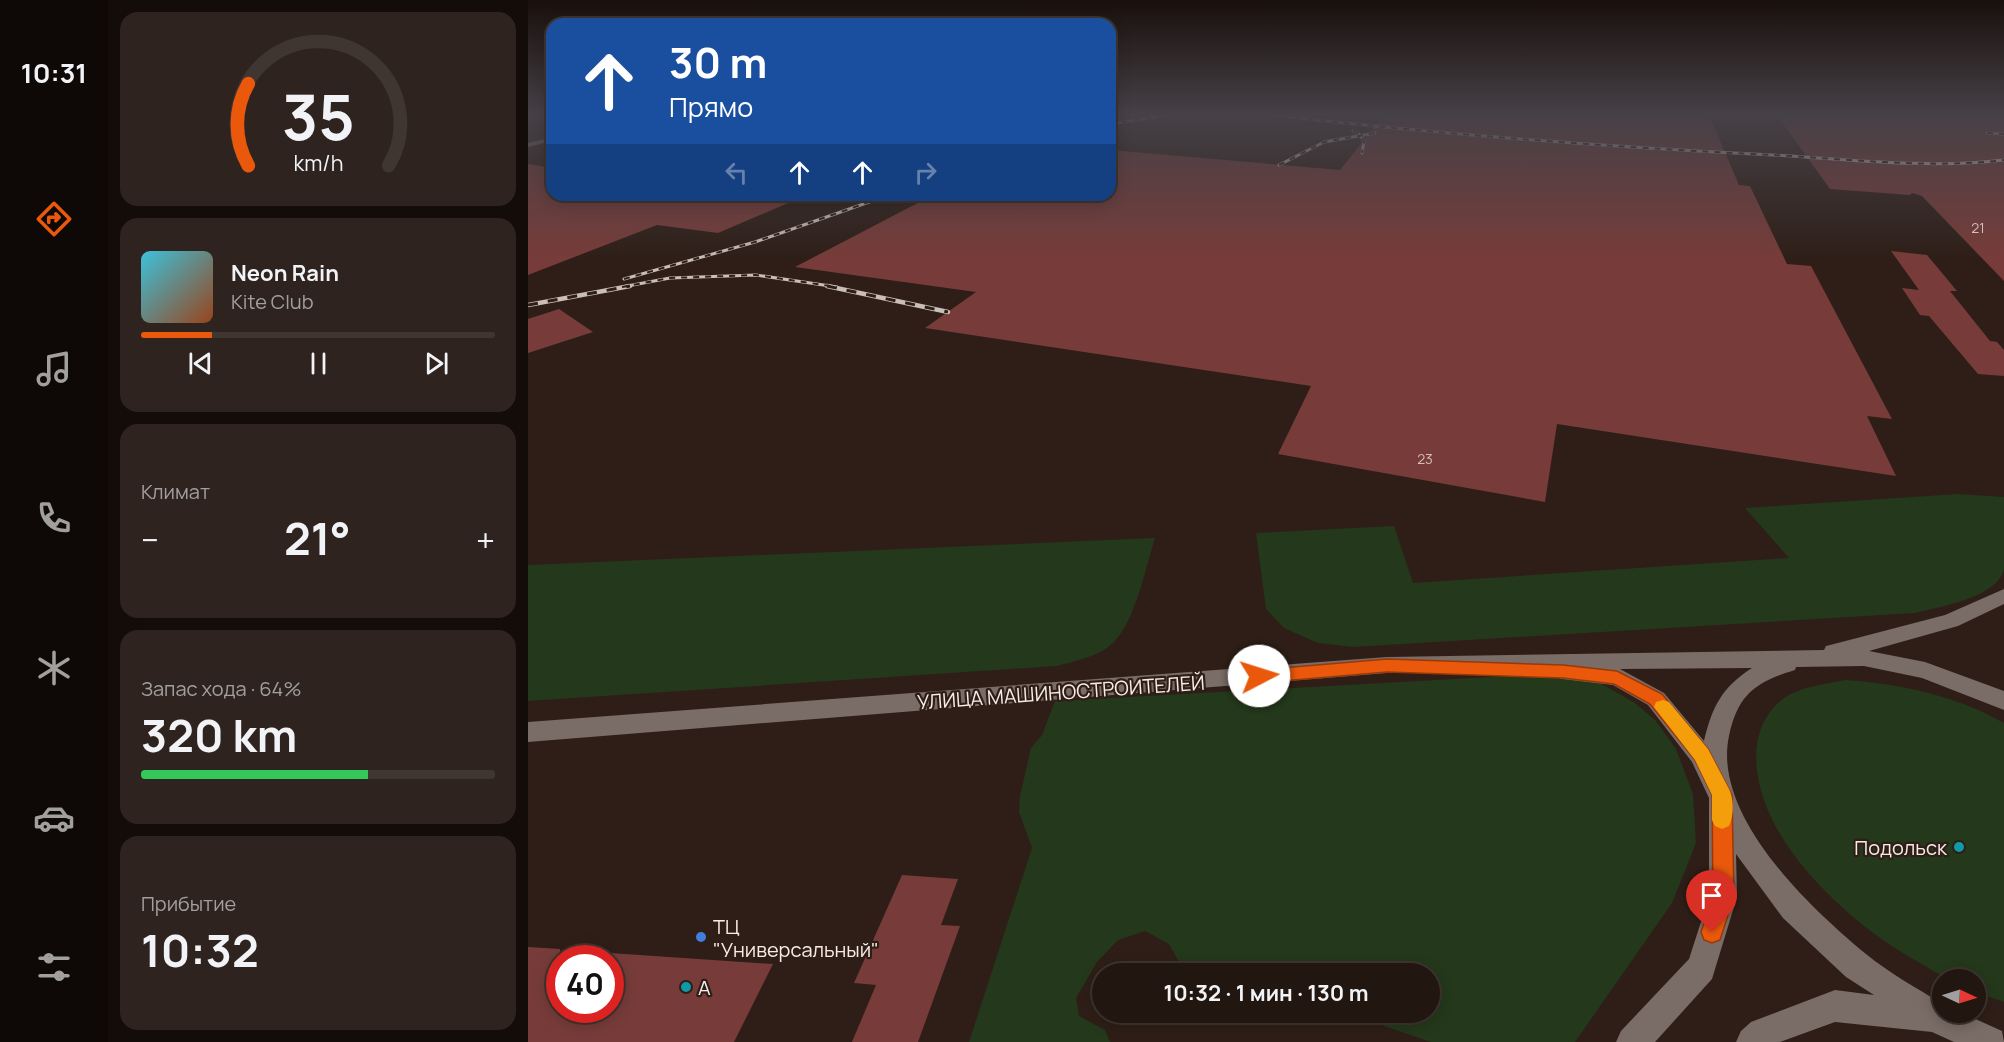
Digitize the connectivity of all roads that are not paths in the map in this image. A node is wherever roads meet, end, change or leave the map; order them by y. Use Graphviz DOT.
graph roads {
  1 [pos="2004,596"];
  2 [pos="1810,658"];
  3 [pos="1387,665"];
  4 [pos="2004,701"];
  5 [pos="528,732"];
  6 [pos="1722,795"];
  7 [pos="1932,1015"];
  8 [pos="1932,1018"];
  9 [pos="1947,1023"];
  10 [pos="1632,1042"];
  11 [pos="1752,1042"];
  12 [pos="1991,1042"];
  1 -- 2 [label="street"];
  2 -- 3 [label="street, УЛИЦА МАШИНОСТРОИТЕЛЕЙ"];
  2 -- 4 [label="street"];
  2 -- 6 [label="street"];
  3 -- 5 [label="street, УЛИЦА МАШИНОСТРОИТЕЛЕЙ"];
  3 -- 6 [label="street"];
  6 -- 7 [label="street"];
  6 -- 10 [label="street"];
  8 -- 11 [label="street"];
  9 -- 12 [label="street"];
}
